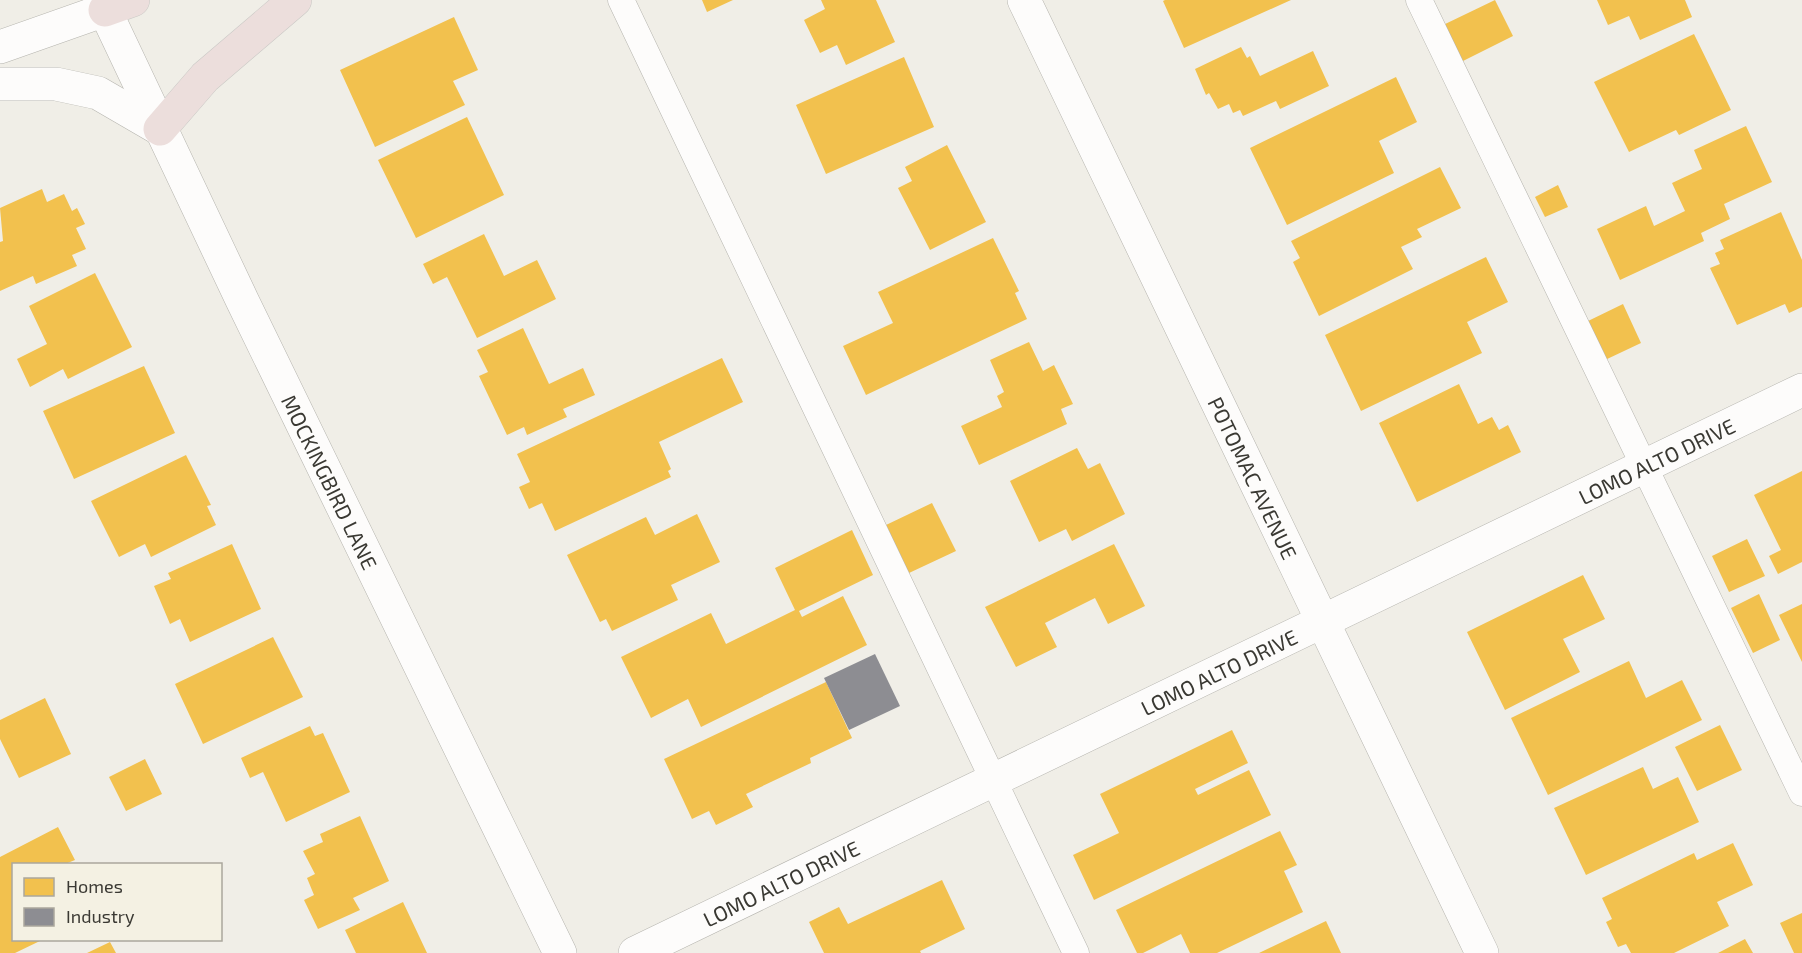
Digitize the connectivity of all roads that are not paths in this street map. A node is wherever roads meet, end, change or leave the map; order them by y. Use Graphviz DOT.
graph roads {
  1 [pos="295,0"];
  2 [pos="621,0"];
  3 [pos="1024,0"];
  4 [pos="1419,0"];
  5 [pos="113,3"];
  6 [pos="0,47"];
  7 [pos="0,84"];
  8 [pos="160,129"];
  9 [pos="1802,390"];
  10 [pos="1644,467"];
  11 [pos="1323,621"];
  12 [pos="993,781"];
  13 [pos="1802,793"];
  14 [pos="560,953"];
  15 [pos="635,953"];
  16 [pos="1076,953"];
  17 [pos="1482,953"];
  1 -- 8 [label="highway"];
  2 -- 12 [label="lane"];
  3 -- 11 [label="street, POTOMAC AVENUE"];
  4 -- 10 [label="lane"];
  5 -- 6 [label="street"];
  5 -- 8 [label="street, MOCKINGBIRD LANE"];
  7 -- 8 [label="street"];
  8 -- 14 [label="street, MOCKINGBIRD LANE"];
  9 -- 10 [label="street, LOMO ALTO DRIVE"];
  10 -- 11 [label="street, LOMO ALTO DRIVE"];
  10 -- 13 [label="lane"];
  11 -- 12 [label="street, LOMO ALTO DRIVE"];
  11 -- 17 [label="street, POTOMAC AVENUE"];
  12 -- 15 [label="street, LOMO ALTO DRIVE"];
  12 -- 16 [label="lane"];
}
